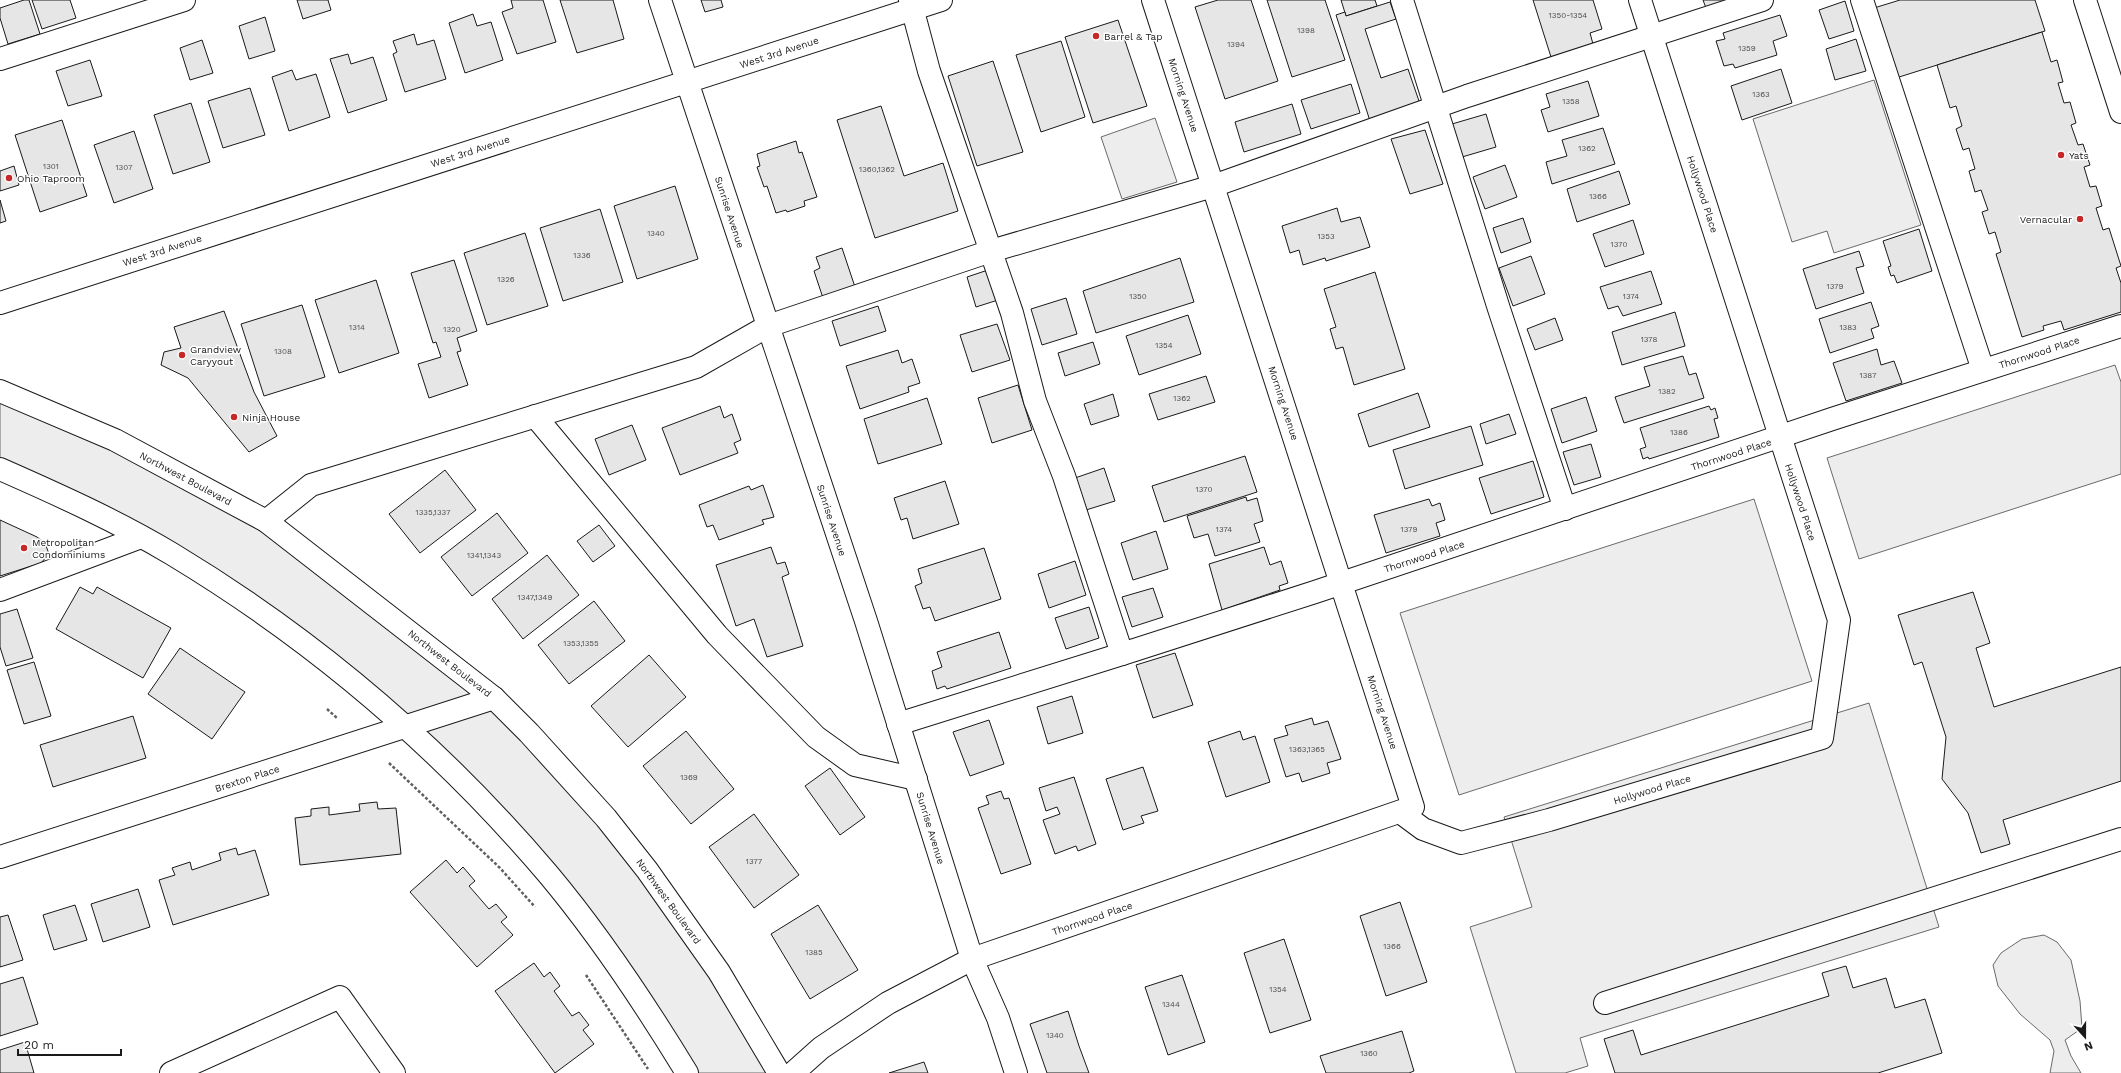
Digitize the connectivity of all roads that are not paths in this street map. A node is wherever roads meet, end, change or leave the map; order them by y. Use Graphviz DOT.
graph roads {
  1 [pos="184,0"];
  2 [pos="660,0"];
  3 [pos="941,0"];
  4 [pos="1153,0"];
  5 [pos="1402,0"];
  6 [pos="1640,0"];
  7 [pos="1762,0"];
  8 [pos="1862,0"];
  9 [pos="2086,0"];
  10 [pos="912,4"];
  11 [pos="1652,36"];
  12 [pos="0,59"];
  13 [pos="687,82"];
  14 [pos="1435,107"];
  15 [pos="2121,112"];
  16 [pos="1213,186"];
  17 [pos="991,251"];
  18 [pos="0,303"];
  19 [pos="768,326"];
  20 [pos="2121,326"];
  21 [pos="1983,370"];
  22 [pos="0,391"];
  23 [pos="535,416"];
  24 [pos="1781,437"];
  25 [pos="0,469"];
  26 [pos="1565,509"];
  27 [pos="266,521"];
  28 [pos="141,537"];
  29 [pos="1342,584"];
  30 [pos="0,590"];
  31 [pos="1122,654"];
  32 [pos="494,698"];
  33 [pos="898,724"];
  34 [pos="405,726"];
  35 [pos="916,779"];
  36 [pos="1406,809"];
  37 [pos="2121,839"];
  38 [pos="0,857"];
  39 [pos="972,959"];
  40 [pos="1606,1004"];
  41 [pos="171,1073"];
  42 [pos="394,1073"];
  43 [pos="687,1073"];
  44 [pos="779,1073"];
  45 [pos="793,1073"];
  46 [pos="1016,1073"];
  1 -- 12 [label="street"];
  2 -- 13 [label="street, Sunrise Avenue"];
  3 -- 10 [label="street, West 3rd Avenue"];
  4 -- 16 [label="street, Morning Avenue"];
  5 -- 14 [label="street"];
  6 -- 11 [label="street, Hollywood Place"];
  7 -- 11 [label="street"];
  8 -- 21 [label="street"];
  9 -- 15 [label="street"];
  10 -- 13 [label="street, West 3rd Avenue"];
  10 -- 17 [label="street"];
  11 -- 14 [label="street"];
  11 -- 24 [label="street, Hollywood Place"];
  13 -- 18 [label="street, West 3rd Avenue"];
  13 -- 19 [label="street, Sunrise Avenue"];
  14 -- 16 [label="street"];
  14 -- 26 [label="street"];
  16 -- 17 [label="street"];
  16 -- 29 [label="street, Morning Avenue"];
  17 -- 19 [label="street"];
  17 -- 31 [label="street"];
  19 -- 23 [label="street"];
  19 -- 33 [label="street, Sunrise Avenue"];
  20 -- 21 [label="street, Thornwood Place"];
  21 -- 24 [label="street, Thornwood Place"];
  22 -- 27 [label="street, Northwest Boulevard"];
  23 -- 27 [label="street"];
  23 -- 35 [label="street"];
  24 -- 26 [label="street, Thornwood Place"];
  24 -- 36 [label="street, Hollywood Place"];
  25 -- 28 [label="street"];
  26 -- 29 [label="street, Thornwood Place"];
  27 -- 32 [label="street, Northwest Boulevard"];
  28 -- 30 [label="street"];
  28 -- 34 [label="street"];
  29 -- 31 [label="street, Thornwood Place"];
  29 -- 36 [label="street, Morning Avenue"];
  31 -- 33 [label="street, Thornwood Place"];
  32 -- 34 [label="street, Brexton Place"];
  32 -- 44 [label="street, Northwest Boulevard"];
  33 -- 35 [label="street, Sunrise Avenue"];
  34 -- 38 [label="street, Brexton Place"];
  34 -- 43 [label="street"];
  35 -- 39 [label="street, Sunrise Avenue"];
  36 -- 39 [label="street, Thornwood Place"];
  37 -- 40 [label="street"];
  39 -- 45 [label="street, Thornwood Place"];
  39 -- 46 [label="street, Sunrise Avenue"];
  41 -- 42 [label="street"];
}
